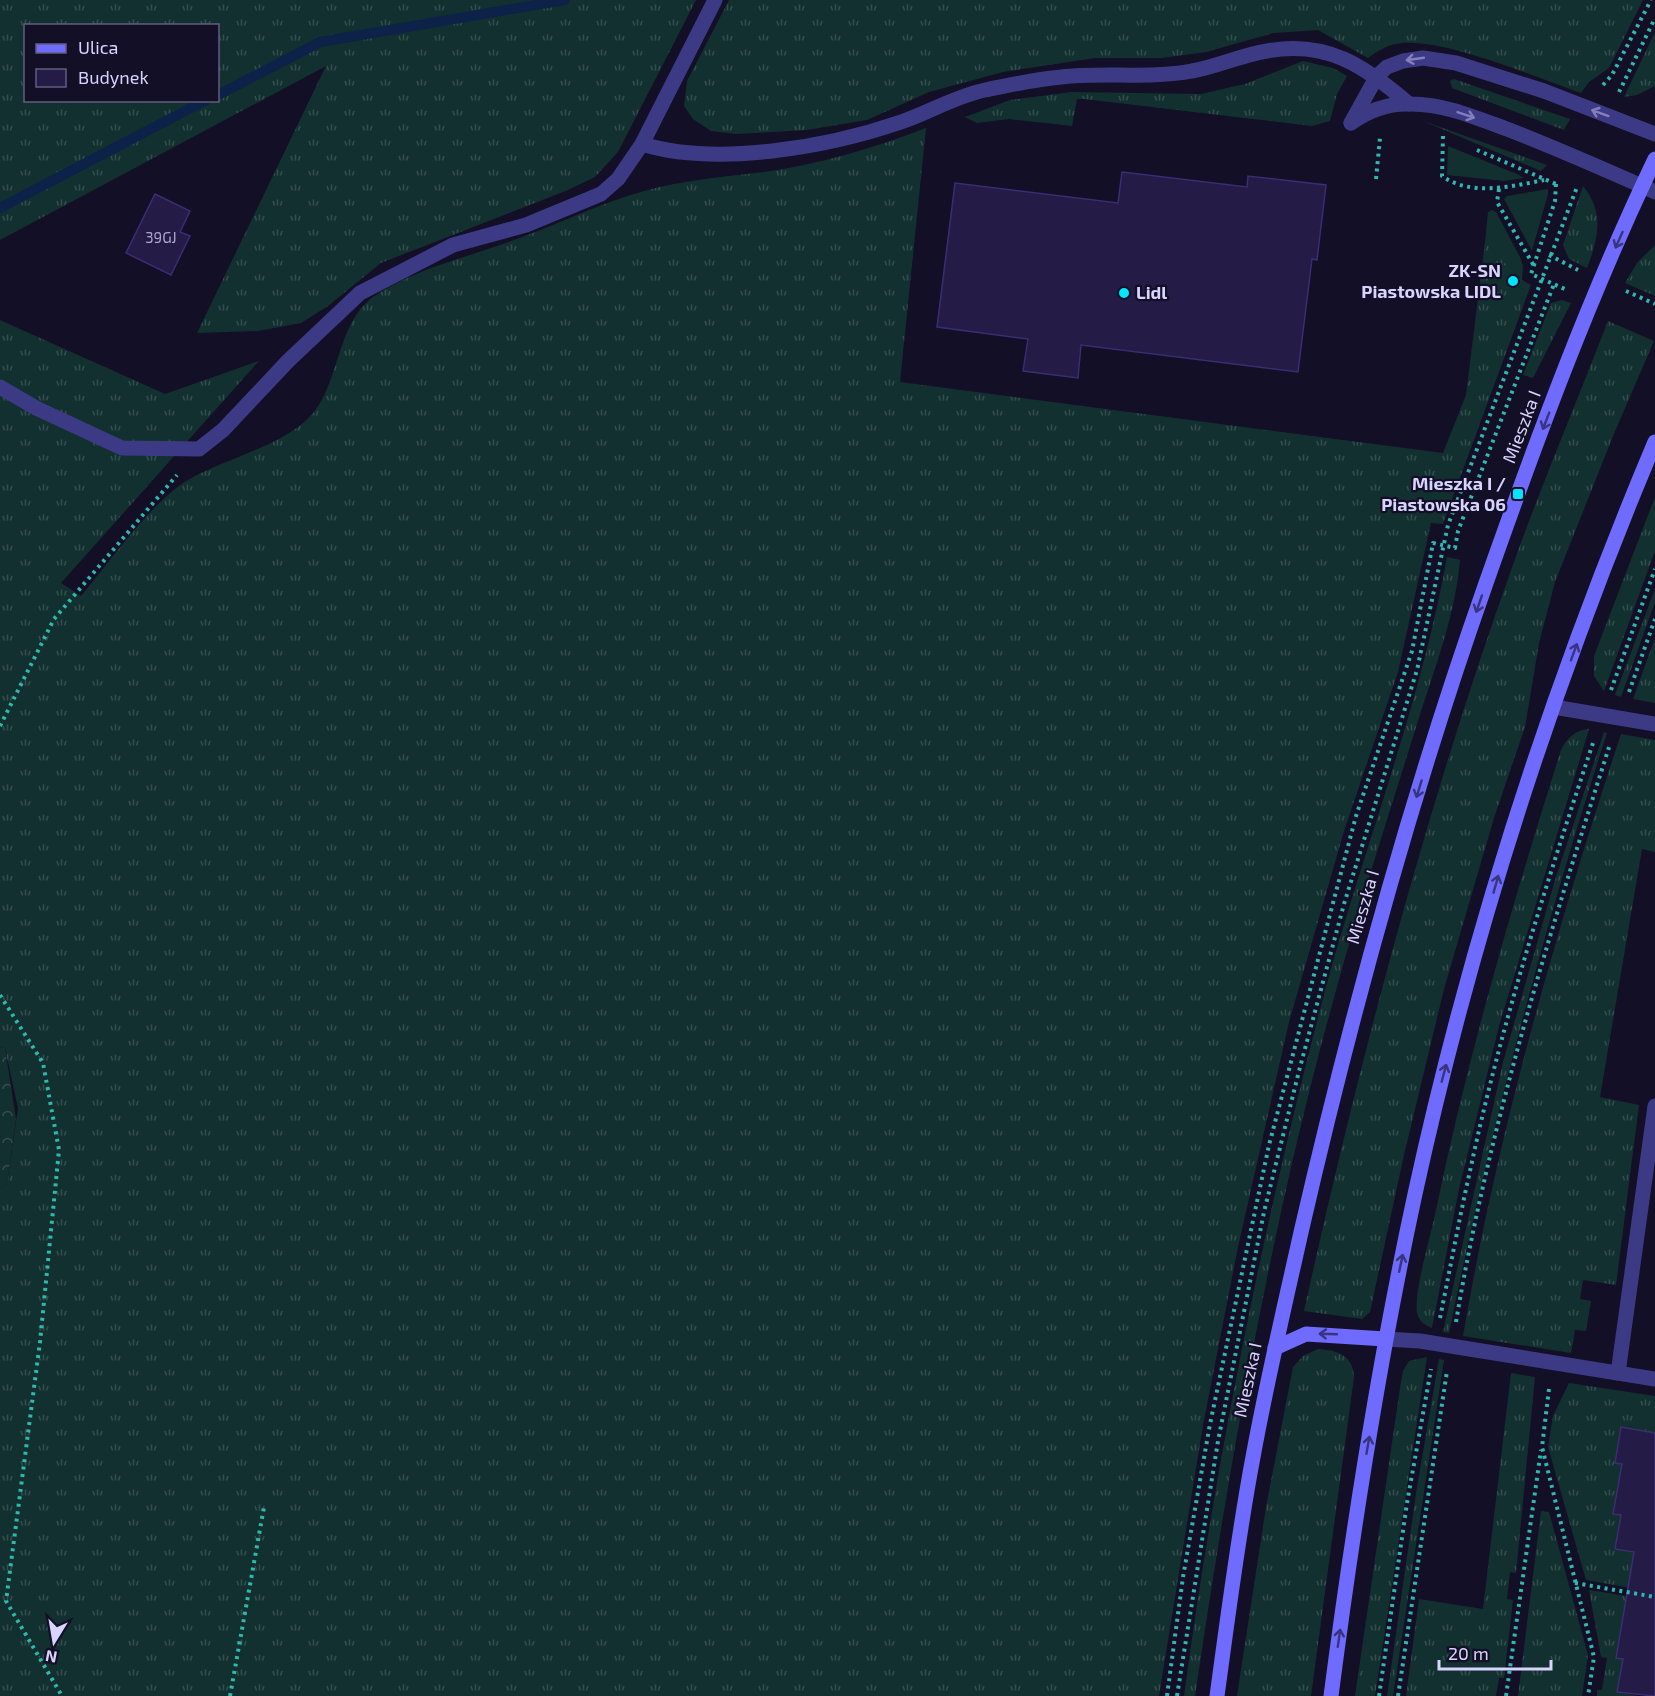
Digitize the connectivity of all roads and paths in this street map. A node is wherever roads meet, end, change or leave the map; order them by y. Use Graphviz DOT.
graph roads {
  1 [pos="715,0"];
  2 [pos="1651,0"];
  3 [pos="1655,18"];
  4 [pos="1377,76"];
  5 [pos="1600,89"];
  6 [pos="1616,98"];
  7 [pos="1408,104"];
  8 [pos="1435,131"];
  9 [pos="1386,132"];
  10 [pos="1655,134"];
  11 [pos="1443,135"];
  12 [pos="1453,140"];
  13 [pos="642,144"];
  14 [pos="1474,148"];
  15 [pos="1655,159"];
  16 [pos="1376,179"];
  17 [pos="1546,179"];
  18 [pos="1499,189"];
  19 [pos="1648,189"];
  20 [pos="1534,266"];
  21 [pos="1554,284"];
  22 [pos="1576,294"];
  23 [pos="0,387"];
  24 [pos="1655,442"];
  25 [pos="199,449"];
  26 [pos="1655,570"];
  27 [pos="1655,619"];
  28 [pos="1554,707"];
  29 [pos="1602,716"];
  30 [pos="1619,718"];
  31 [pos="1655,724"];
  32 [pos="0,726"];
  33 [pos="0,995"];
  34 [pos="1655,1106"];
  35 [pos="1385,1340"];
  36 [pos="1436,1344"];
  37 [pos="1452,1347"];
  38 [pos="1275,1348"];
  39 [pos="1552,1364"];
  40 [pos="1618,1373"];
  41 [pos="1655,1379"];
  42 [pos="1542,1447"];
  43 [pos="264,1507"];
  44 [pos="1575,1583"];
  45 [pos="1655,1597"];
  46 [pos="62,1696"];
  47 [pos="230,1696"];
  48 [pos="1167,1696"];
  49 [pos="1217,1696"];
  50 [pos="1331,1696"];
  51 [pos="1379,1696"];
  52 [pos="1398,1696"];
  53 [pos="1506,1696"];
  54 [pos="1588,1696"];
  1 -- 13 [label="lane"];
  2 -- 5 [label="path"];
  3 -- 6 [label="path"];
  4 -- 7 [label="lane"];
  4 -- 7 [label="lane"];
  10 -- 4 [label="lane, one-way"];
  4 -- 13 [label="lane"];
  7 -- 19 [label="lane, one-way"];
  8 -- 11 [label="path"];
  9 -- 16 [label="path"];
  11 -- 12 [label="path"];
  11 -- 18 [label="path"];
  13 -- 25 [label="lane"];
  14 -- 17 [label="path"];
  15 -- 19 [label="street, Mieszka I"];
  17 -- 18 [label="path"];
  17 -- 20 [label="path"];
  18 -- 20 [label="path"];
  19 -- 38 [label="street, Mieszka I, one-way"];
  20 -- 21 [label="path"];
  21 -- 22 [label="path"];
  21 -- 48 [label="path"];
  23 -- 25 [label="lane"];
  28 -- 24 [label="street, one-way"];
  25 -- 32 [label="path"];
  26 -- 29 [label="path"];
  27 -- 30 [label="path"];
  28 -- 29 [label="lane"];
  35 -- 28 [label="street, one-way"];
  29 -- 30 [label="lane"];
  29 -- 36 [label="path"];
  30 -- 31 [label="lane"];
  30 -- 37 [label="path"];
  33 -- 46 [label="path"];
  34 -- 40 [label="lane"];
  35 -- 36 [label="lane"];
  35 -- 38 [label="street, one-way"];
  50 -- 35 [label="street, one-way"];
  36 -- 37 [label="lane"];
  36 -- 51 [label="path"];
  37 -- 39 [label="lane"];
  37 -- 52 [label="path"];
  38 -- 49 [label="street, Mieszka I"];
  39 -- 40 [label="lane"];
  39 -- 42 [label="path"];
  40 -- 41 [label="lane"];
  42 -- 44 [label="path"];
  42 -- 53 [label="path"];
  43 -- 47 [label="path"];
  44 -- 45 [label="path"];
  44 -- 54 [label="path"];
}
